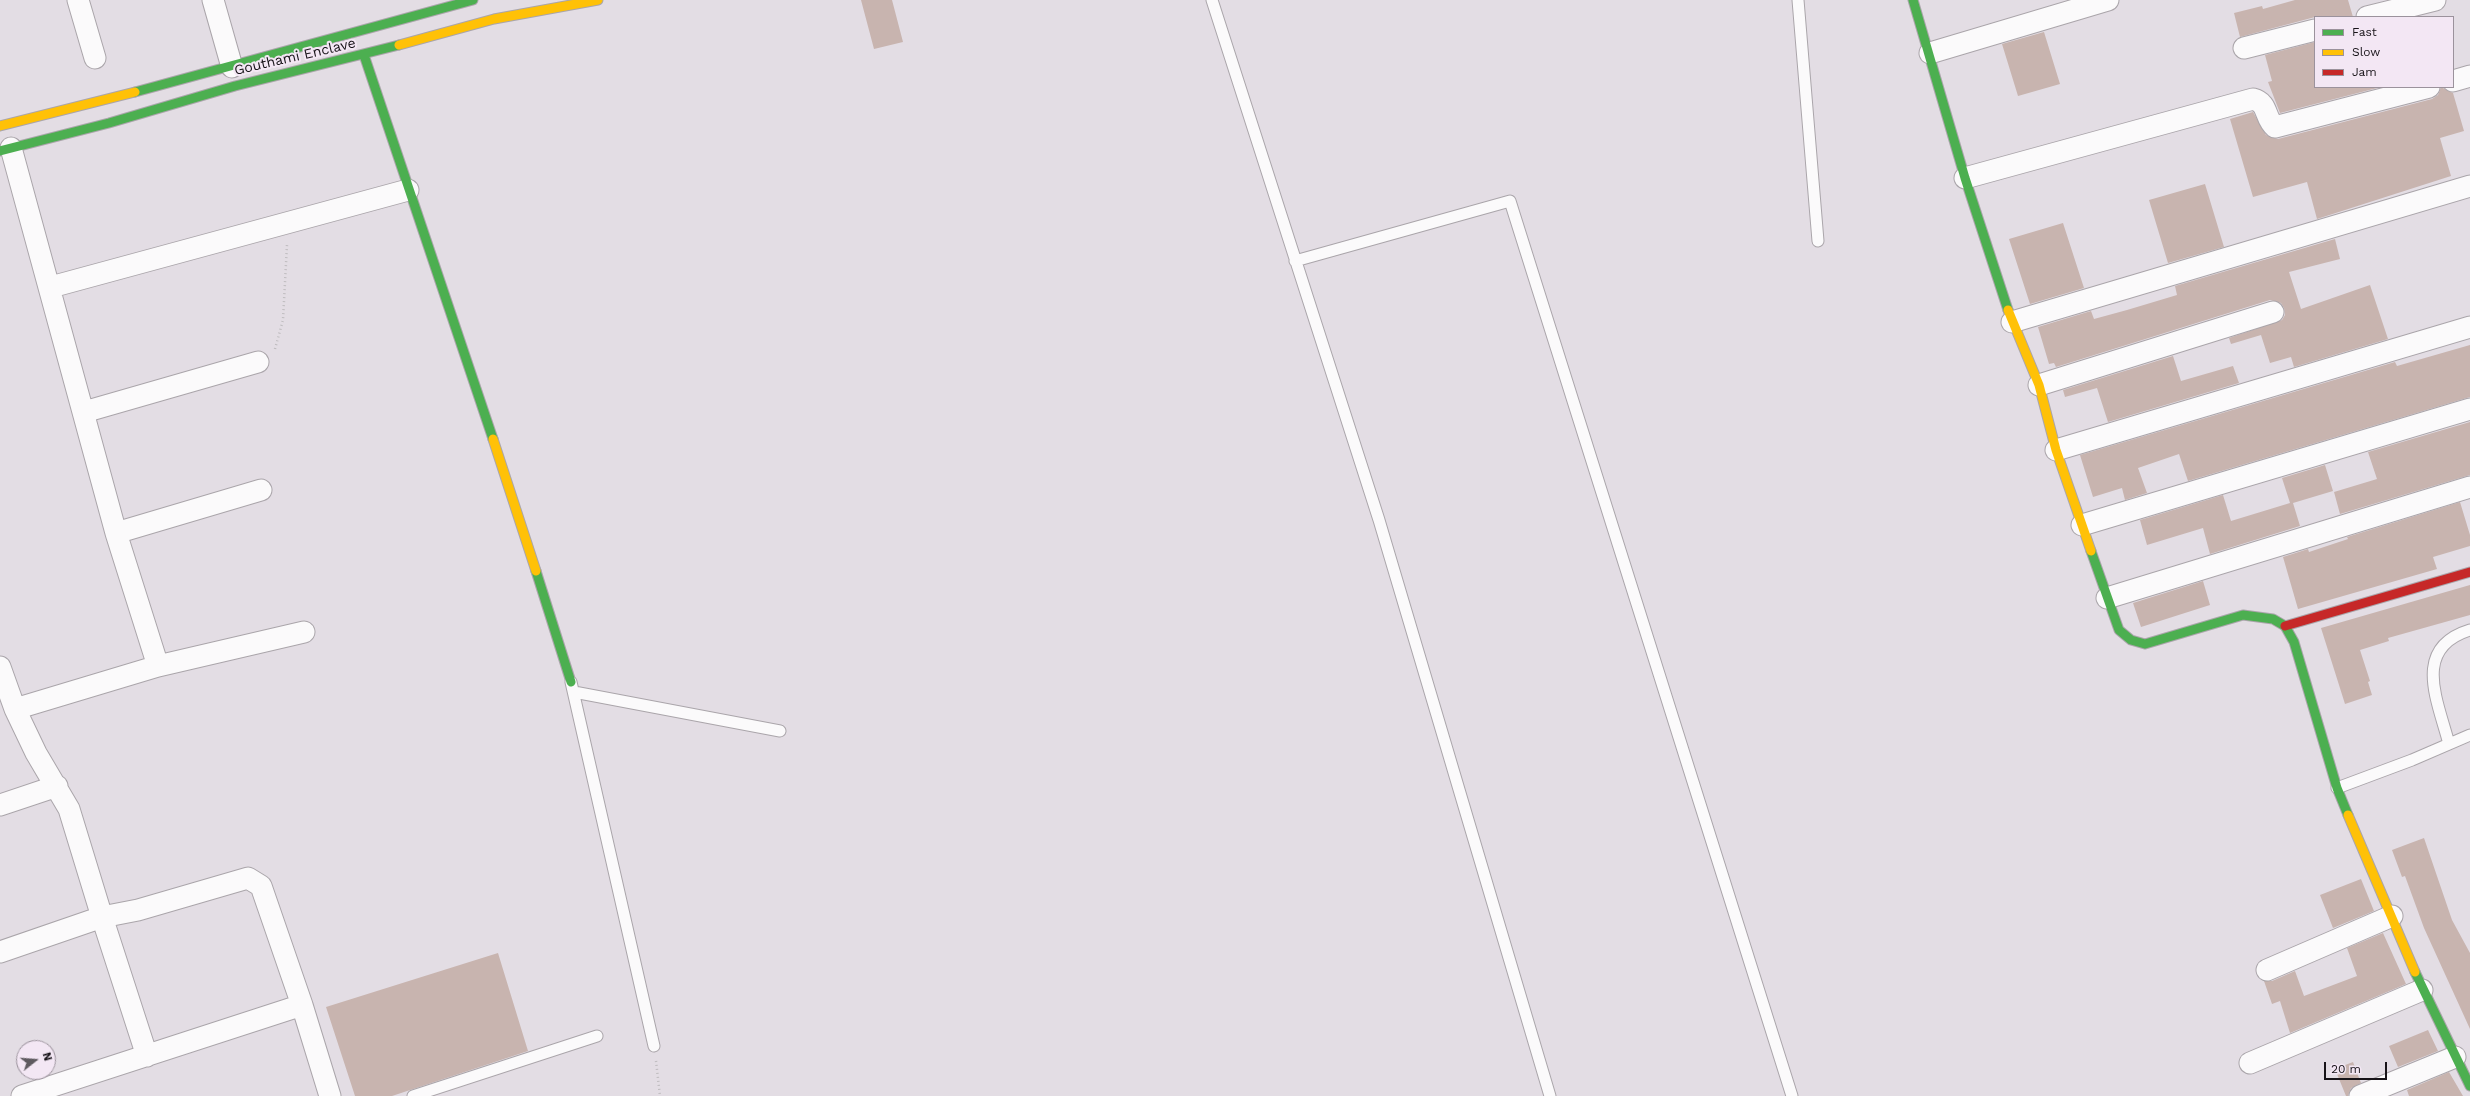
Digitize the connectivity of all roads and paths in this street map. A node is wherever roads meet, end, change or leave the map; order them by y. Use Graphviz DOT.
graph roads {
  1 [pos="78,0"];
  2 [pos="213,0"];
  3 [pos="474,0"];
  4 [pos="598,0"];
  5 [pos="1212,0"];
  6 [pos="1798,0"];
  7 [pos="1913,0"];
  8 [pos="2108,0"];
  9 [pos="2435,0"];
  10 [pos="2371,16"];
  11 [pos="2314,30"];
  12 [pos="2244,48"];
  13 [pos="1930,54"];
  14 [pos="364,55"];
  15 [pos="95,58"];
  16 [pos="232,67"];
  17 [pos="2470,76"];
  18 [pos="2454,81"];
  19 [pos="2424,88"];
  20 [pos="0,126"];
  21 [pos="6,149"];
  22 [pos="1965,178"];
  23 [pos="2470,186"];
  24 [pos="408,190"];
  25 [pos="287,240"];
  26 [pos="1818,241"];
  27 [pos="1295,261"];
  28 [pos="51,287"];
  29 [pos="2273,312"];
  30 [pos="2012,322"];
  31 [pos="2470,326"];
  32 [pos="258,362"];
  33 [pos="2039,385"];
  34 [pos="2470,409"];
  35 [pos="84,412"];
  36 [pos="2056,450"];
  37 [pos="2470,487"];
  38 [pos="260,490"];
  39 [pos="2082,525"];
  40 [pos="116,533"];
  41 [pos="2470,572"];
  42 [pos="2107,598"];
  43 [pos="2286,626"];
  44 [pos="2470,630"];
  45 [pos="304,632"];
  46 [pos="0,666"];
  47 [pos="158,666"];
  48 [pos="572,687"];
  49 [pos="15,709"];
  50 [pos="780,731"];
  51 [pos="2470,735"];
  52 [pos="2449,744"];
  53 [pos="57,786"];
  54 [pos="2338,788"];
  55 [pos="0,806"];
  56 [pos="2392,916"];
  57 [pos="102,917"];
  58 [pos="0,952"];
  59 [pos="2267,970"];
  60 [pos="2422,990"];
  61 [pos="302,1005"];
  62 [pos="597,1036"];
  63 [pos="654,1046"];
  64 [pos="146,1056"];
  65 [pos="2455,1056"];
  66 [pos="2250,1063"];
  67 [pos="2470,1086"];
  68 [pos="22,1096"];
  69 [pos="330,1096"];
  70 [pos="413,1096"];
  71 [pos="660,1096"];
  72 [pos="1550,1096"];
  73 [pos="1792,1096"];
  74 [pos="2360,1096"];
  1 -- 15 [label="street"];
  2 -- 16 [label="street"];
  3 -- 16 [label="street, Gouthami Enclave"];
  4 -- 14 [label="street, Gouthami Enclave"];
  5 -- 27 [label="lane"];
  6 -- 26 [label="lane"];
  7 -- 13 [label="street"];
  8 -- 13 [label="street"];
  9 -- 10 [label="street"];
  11 -- 12 [label="street"];
  13 -- 22 [label="street"];
  14 -- 21 [label="street, Gouthami Enclave"];
  14 -- 24 [label="street"];
  16 -- 20 [label="street, Gouthami Enclave"];
  17 -- 18 [label="street"];
  19 -- 22 [label="street"];
  21 -- 28 [label="street"];
  22 -- 30 [label="street"];
  23 -- 30 [label="street"];
  24 -- 28 [label="street"];
  24 -- 48 [label="street"];
  25 -- 32 [label="path"];
  27 -- 72 [label="lane"];
  27 -- 73 [label="lane"];
  28 -- 35 [label="street"];
  29 -- 33 [label="street"];
  30 -- 33 [label="street"];
  31 -- 36 [label="street"];
  32 -- 35 [label="street"];
  33 -- 36 [label="street"];
  34 -- 39 [label="street"];
  35 -- 40 [label="street"];
  36 -- 39 [label="street"];
  37 -- 42 [label="street"];
  38 -- 40 [label="street"];
  39 -- 42 [label="street"];
  40 -- 47 [label="street"];
  41 -- 43 [label="street"];
  42 -- 43 [label="street"];
  43 -- 54 [label="street"];
  44 -- 52 [label="lane"];
  45 -- 47 [label="street"];
  46 -- 49 [label="street"];
  47 -- 49 [label="street"];
  48 -- 50 [label="lane"];
  48 -- 63 [label="lane"];
  49 -- 53 [label="street"];
  51 -- 52 [label="lane"];
  52 -- 54 [label="lane"];
  53 -- 55 [label="street"];
  53 -- 57 [label="street"];
  54 -- 56 [label="street"];
  56 -- 59 [label="street"];
  56 -- 60 [label="street"];
  57 -- 58 [label="street"];
  57 -- 61 [label="street"];
  57 -- 64 [label="street"];
  60 -- 65 [label="street"];
  60 -- 66 [label="street"];
  61 -- 64 [label="street"];
  61 -- 69 [label="street"];
  62 -- 70 [label="lane"];
  63 -- 71 [label="path"];
  64 -- 68 [label="street"];
  65 -- 67 [label="street"];
  65 -- 74 [label="street"];
}
